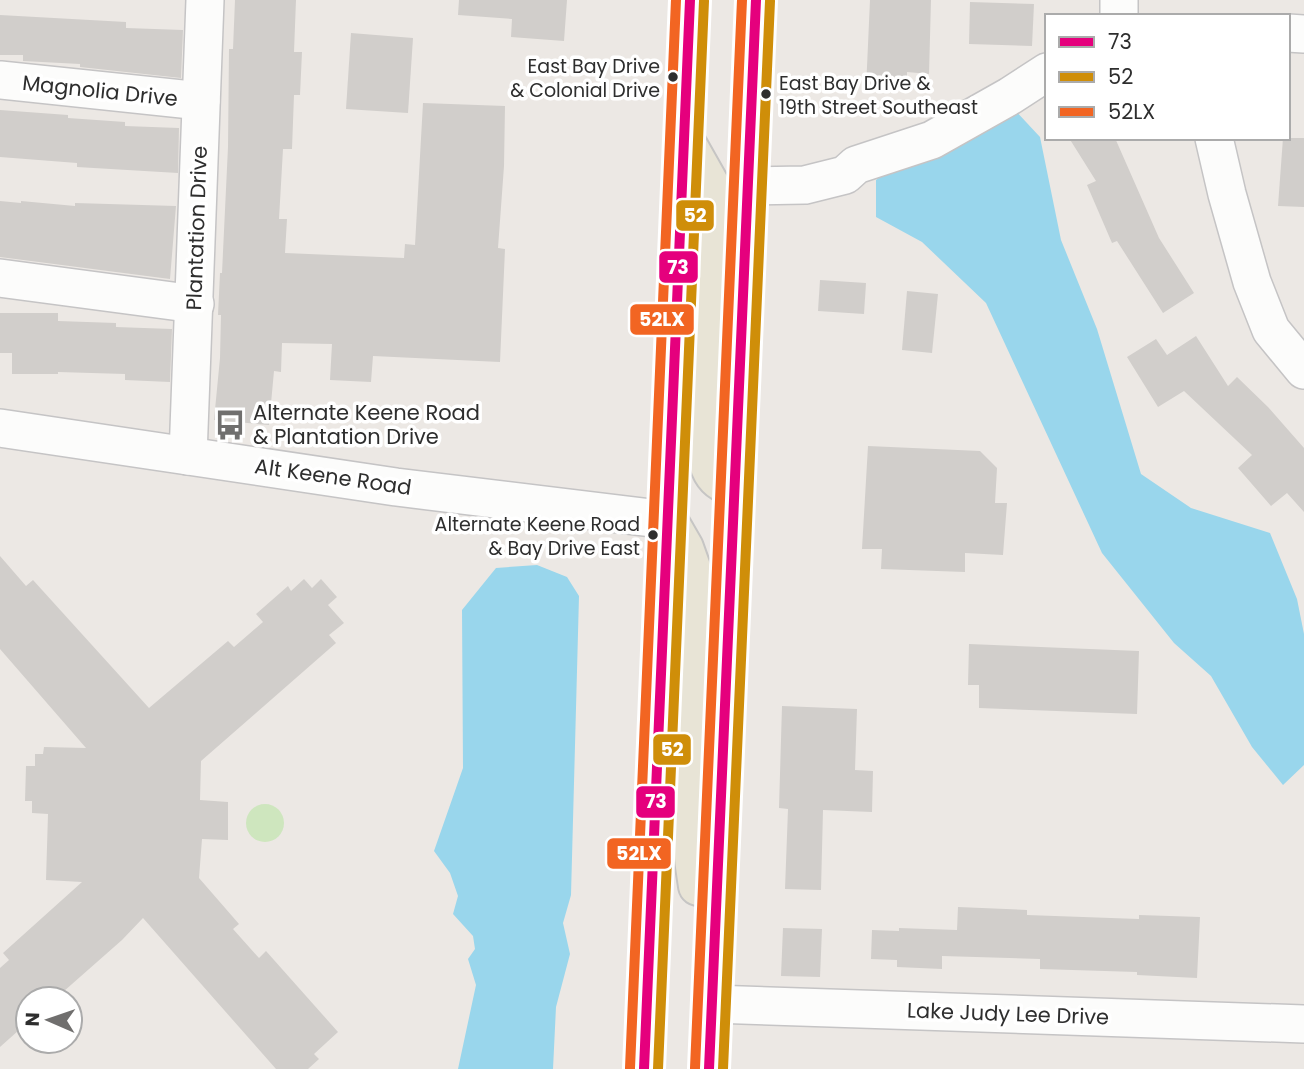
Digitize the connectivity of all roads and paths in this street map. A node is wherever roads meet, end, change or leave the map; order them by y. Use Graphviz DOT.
graph roads {
  1 [pos="205,0"];
  2 [pos="690,0"];
  3 [pos="756,0"];
  4 [pos="1045,73"];
  5 [pos="0,80"];
  6 [pos="201,101"];
  7 [pos="684,139"];
  8 [pos="1214,140"];
  9 [pos="748,186"];
  10 [pos="0,278"];
  11 [pos="195,304"];
  12 [pos="1304,370"];
  13 [pos="0,428"];
  14 [pos="188,456"];
  15 [pos="734,486"];
  16 [pos="668,520"];
  17 [pos="653,860"];
  18 [pos="715,925"];
  19 [pos="712,1004"];
  20 [pos="1304,1024"];
  21 [pos="644,1069"];
  22 [pos="670,1069"];
  23 [pos="709,1069"];
  1 -- 6 [label="street, Plantation Drive"];
  2 -- 7 [label="main road"];
  3 -- 9 [label="main road"];
  4 -- 9 [label="street"];
  5 -- 6 [label="street, Magnolia Drive"];
  6 -- 11 [label="street, Plantation Drive"];
  7 -- 15 [label="main road"];
  7 -- 16 [label="main road"];
  8 -- 12 [label="street"];
  9 -- 15 [label="main road"];
  10 -- 11 [label="street"];
  11 -- 14 [label="street, Plantation Drive"];
  13 -- 14 [label="street, Alt Keene Road"];
  14 -- 16 [label="street, Alt Keene Road"];
  15 -- 18 [label="main road"];
  16 -- 17 [label="main road"];
  16 -- 18 [label="main road"];
  17 -- 21 [label="main road"];
  17 -- 22 [label="main road"];
  18 -- 19 [label="main road"];
  19 -- 20 [label="street, Lake Judy Lee Drive"];
  19 -- 23 [label="main road"];
}
